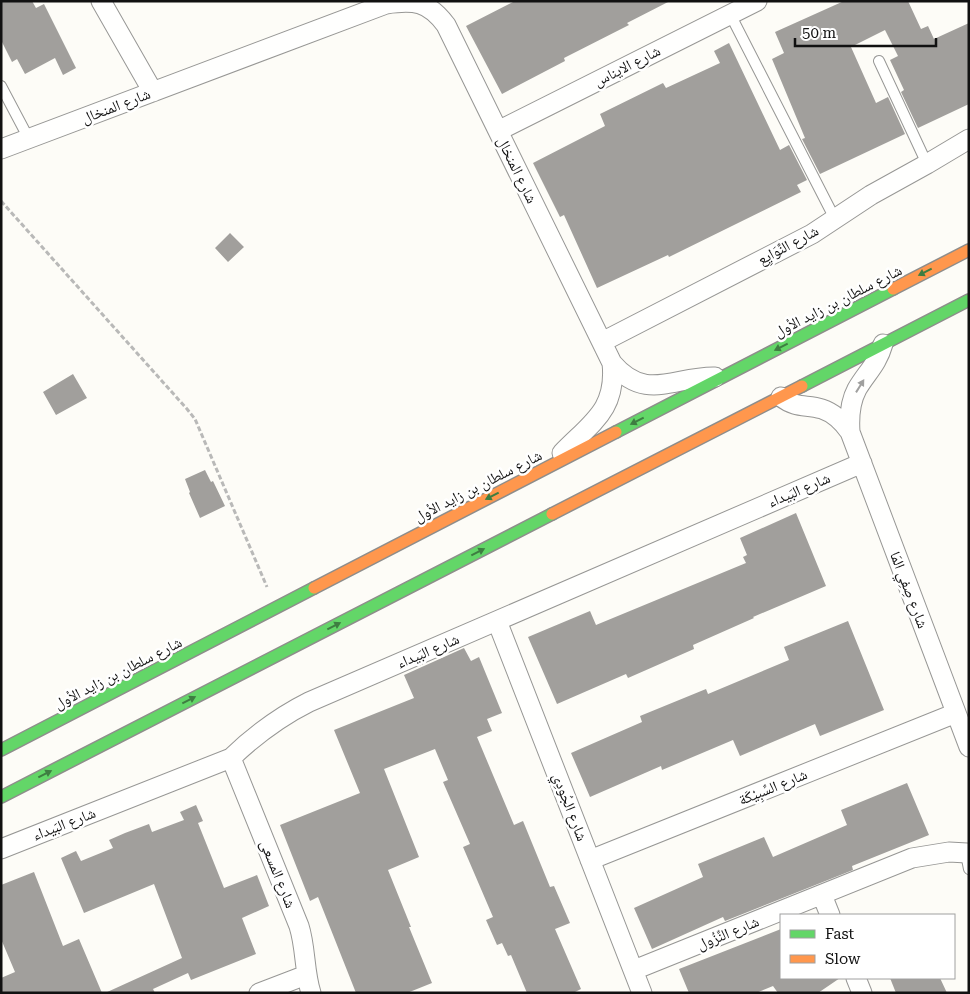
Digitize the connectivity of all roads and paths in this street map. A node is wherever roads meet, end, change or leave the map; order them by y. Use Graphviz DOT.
graph roads {
  1 [pos="101,1"];
  2 [pos="401,1"];
  3 [pos="757,1"];
  4 [pos="730,14"];
  5 [pos="879,61"];
  6 [pos="1,86"];
  7 [pos="153,92"];
  8 [pos="498,131"];
  9 [pos="29,138"];
  10 [pos="969,139"];
  11 [pos="1,149"];
  12 [pos="927,164"];
  13 [pos="1,201"];
  14 [pos="835,219"];
  15 [pos="969,250"];
  16 [pos="969,300"];
  17 [pos="602,342"];
  18 [pos="883,344"];
  19 [pos="612,363"];
  20 [pos="723,377"];
  21 [pos="781,396"];
  22 [pos="850,432"];
  23 [pos="862,463"];
  24 [pos="552,465"];
  25 [pos="276,608"];
  26 [pos="497,621"];
  27 [pos="956,713"];
  28 [pos="969,747"];
  29 [pos="1,750"];
  30 [pos="231,758"];
  31 [pos="1,797"];
  32 [pos="1,849"];
  33 [pos="968,856"];
  34 [pos="590,860"];
  35 [pos="822,895"];
  36 [pos="830,914"];
  37 [pos="634,970"];
  38 [pos="856,979"];
  39 [pos="309,984"];
  40 [pos="259,993"];
  41 [pos="642,993"];
  42 [pos="862,993"];
  1 -- 7 [label="street"];
  2 -- 7 [label="street, شارع المنخال"];
  2 -- 8 [label="street, شارع المنخال"];
  3 -- 4 [label="street, شارع الايناس"];
  4 -- 8 [label="street, شارع الايناس"];
  4 -- 14 [label="lane"];
  5 -- 12 [label="lane"];
  6 -- 9 [label="lane"];
  7 -- 9 [label="street, شارع المنخال"];
  8 -- 17 [label="street, شارع المنخال"];
  9 -- 11 [label="street, شارع المنخال"];
  10 -- 12 [label="street, شارع النِّوَايِع"];
  12 -- 14 [label="street, شارع النِّوَايِع"];
  13 -- 25 [label="path"];
  14 -- 17 [label="street, شارع النِّوَايِع"];
  15 -- 20 [label="main road, شارع سلطان بن زايد الأول, one-way"];
  16 -- 18 [label="main road"];
  17 -- 19 [label="street, شارع المنخال"];
  18 -- 21 [label="main road"];
  22 -- 18 [label="street, شارع صِفِي المَا, one-way"];
  19 -- 20 [label="street, شارع المنخال"];
  19 -- 24 [label="street, شارع المنخال"];
  20 -- 24 [label="main road, شارع سلطان بن زايد الأول, one-way"];
  21 -- 22 [label="street, شارع صِفِي المَا"];
  31 -- 21 [label="main road, one-way"];
  22 -- 23 [label="street, شارع صِفِي المَا"];
  23 -- 26 [label="street, شارع البَيداء"];
  23 -- 27 [label="street, شارع صِفِي المَا"];
  24 -- 25 [label="main road, شارع سلطان بن زايد الأول, one-way"];
  25 -- 29 [label="main road, شارع سلطان بن زايد الأول"];
  26 -- 30 [label="street, شارع البَيداء"];
  26 -- 34 [label="street, شارع الجُودِي"];
  27 -- 28 [label="street, شارع صِفِي المَا"];
  27 -- 34 [label="street, شارع السِّبِيْكَة"];
  30 -- 32 [label="street, شارع البَيداء"];
  30 -- 39 [label="street, شارع المسعى"];
  33 -- 35 [label="street, شارع النِّزُول"];
  34 -- 37 [label="street, شارع الجُودِي"];
  35 -- 36 [label="street"];
  35 -- 37 [label="street, شارع النِّزُول"];
  37 -- 41 [label="street, شارع الجُودِي"];
  38 -- 42 [label="street"];
  39 -- 40 [label="street"];
}
